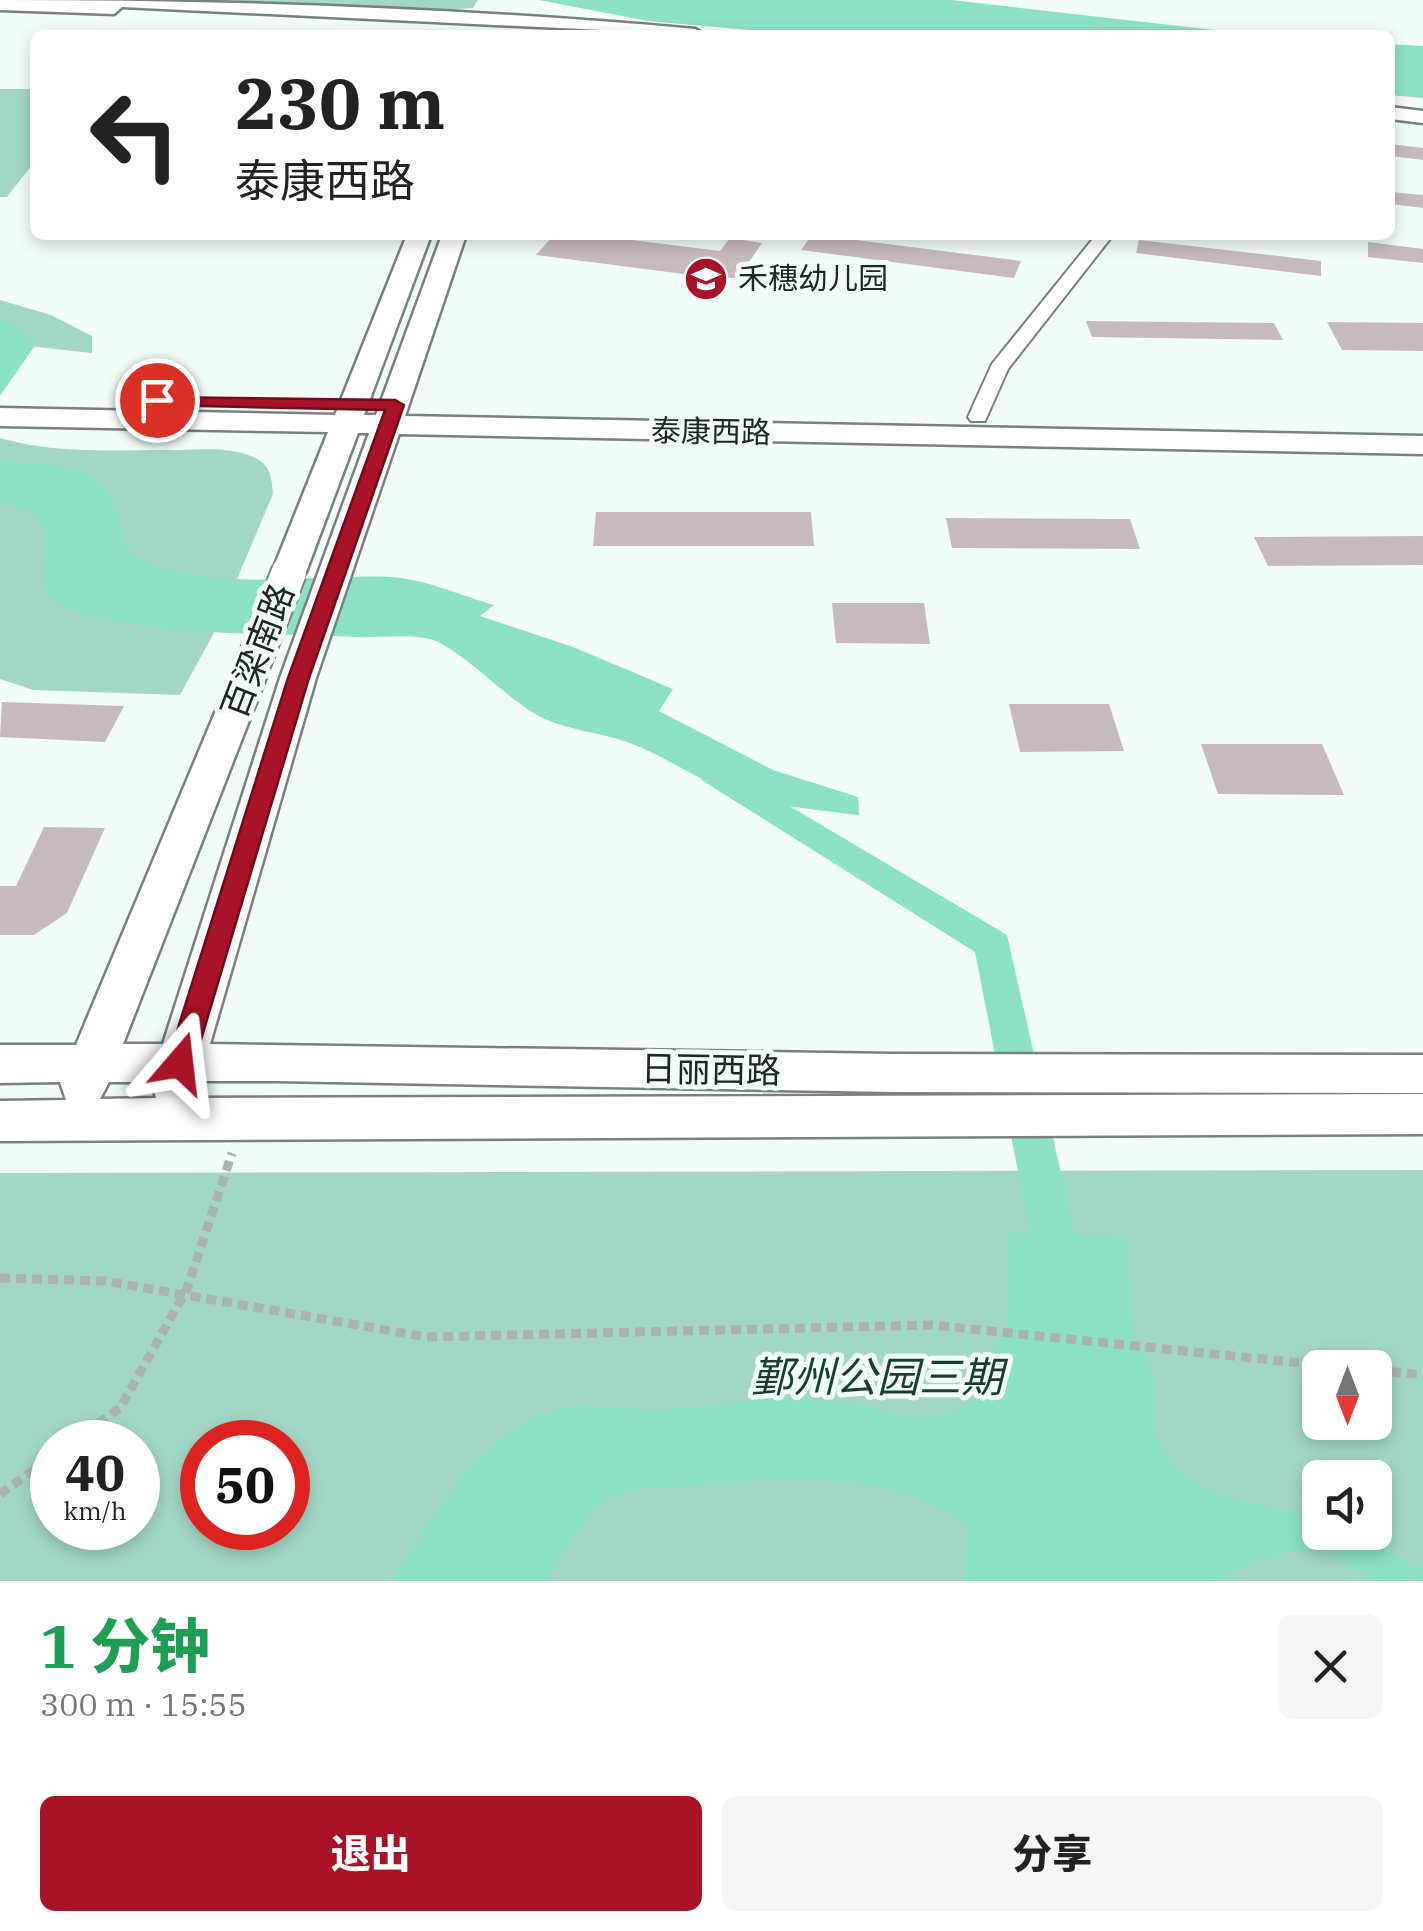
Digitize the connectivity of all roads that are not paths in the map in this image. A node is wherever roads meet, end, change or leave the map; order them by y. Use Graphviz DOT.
graph roads {
  1 [pos="85,0"];
  2 [pos="0,6"];
  3 [pos="503,16"];
  4 [pos="528,17"];
  5 [pos="581,30"];
  6 [pos="649,30"];
  7 [pos="1395,103"];
  8 [pos="1423,106"];
  9 [pos="1395,114"];
  10 [pos="1423,117"];
  11 [pos="417,240"];
  12 [pos="452,240"];
  13 [pos="1100,240"];
  14 [pos="0,397"];
  15 [pos="350,415"];
  16 [pos="391,416"];
  17 [pos="0,417"];
  18 [pos="978,417"];
  19 [pos="1423,420"];
  20 [pos="1423,445"];
  21 [pos="180,1063"];
  22 [pos="0,1064"];
  23 [pos="91,1064"];
  24 [pos="1423,1074"];
  25 [pos="1423,1114"];
  26 [pos="164,1118"];
  27 [pos="70,1120"];
  28 [pos="0,1122"];
  1 -- 3 [label="main road"];
  2 -- 3 [label="main road"];
  3 -- 4 [label="main road"];
  4 -- 5 [label="main road"];
  4 -- 6 [label="main road"];
  7 -- 8 [label="main road"];
  9 -- 10 [label="main road"];
  11 -- 15 [label="main road, 百梁南路"];
  12 -- 16 [label="main road, 百梁南路"];
  13 -- 18 [label="street"];
  14 -- 15 [label="main road, 泰康西路"];
  15 -- 16 [label="main road, 泰康西路"];
  15 -- 17 [label="main road, 泰康西路"];
  15 -- 23 [label="main road, 百梁南路, bridge"];
  16 -- 18 [label="main road, 泰康西路"];
  16 -- 20 [label="main road, 泰康西路"];
  16 -- 21 [label="main road, 百梁南路"];
  18 -- 19 [label="main road, 泰康西路"];
  21 -- 23 [label="main road, 日丽西路"];
  21 -- 24 [label="main road, 日丽西路"];
  21 -- 26 [label="main road, 百梁南路"];
  22 -- 23 [label="main road, 日丽西路"];
  23 -- 27 [label="main road, 百梁南路"];
  25 -- 26 [label="main road, 日丽西路"];
  26 -- 27 [label="main road, 日丽西路"];
  27 -- 28 [label="main road, 日丽西路"];
}
